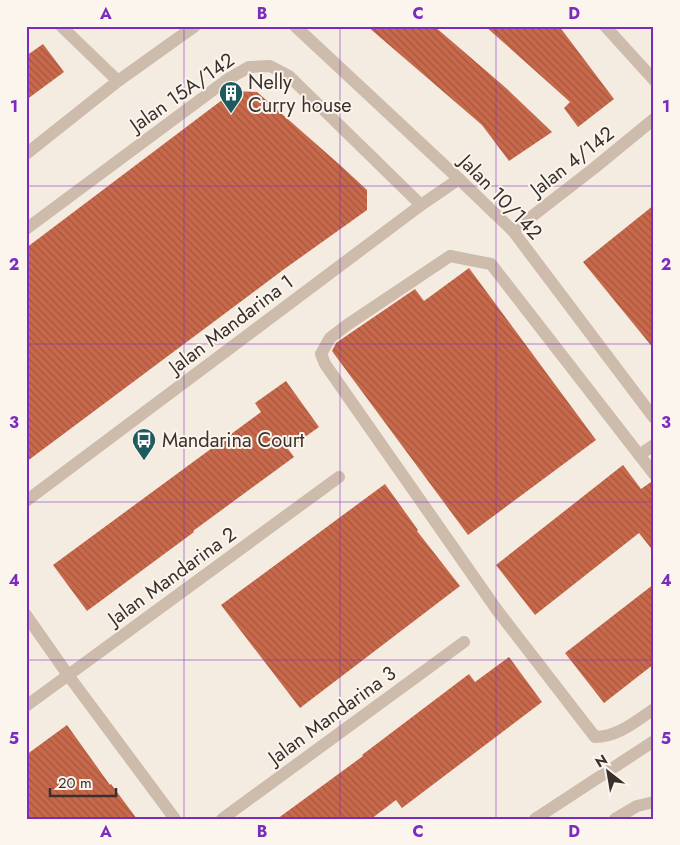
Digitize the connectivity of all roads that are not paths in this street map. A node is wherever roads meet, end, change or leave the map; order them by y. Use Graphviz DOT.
graph roads {
  1 [pos="61,26"];
  2 [pos="195,26"];
  3 [pos="295,26"];
  4 [pos="605,26"];
  5 [pos="654,80"];
  6 [pos="118,81"];
  7 [pos="654,119"];
  8 [pos="26,154"];
  9 [pos="459,178"];
  10 [pos="421,205"];
  11 [pos="26,229"];
  12 [pos="513,231"];
  13 [pos="654,418"];
  14 [pos="654,445"];
  15 [pos="640,455"];
  16 [pos="654,474"];
  17 [pos="340,476"];
  18 [pos="26,501"];
  19 [pos="26,616"];
  20 [pos="464,642"];
  21 [pos="68,675"];
  22 [pos="26,706"];
  23 [pos="654,709"];
  24 [pos="654,742"];
  25 [pos="654,802"];
  26 [pos="175,819"];
  27 [pos="222,819"];
  28 [pos="535,819"];
  29 [pos="615,819"];
  1 -- 6 [label="street"];
  2 -- 6 [label="street"];
  3 -- 9 [label="street, Jalan 10/142"];
  4 -- 5 [label="street"];
  6 -- 8 [label="street"];
  7 -- 12 [label="street, Jalan 4/142"];
  9 -- 10 [label="street, Jalan Mandarina 1"];
  9 -- 12 [label="street, Jalan 10/142"];
  10 -- 11 [label="street, Jalan 15A/142"];
  10 -- 18 [label="street, Jalan Mandarina 1"];
  12 -- 13 [label="street, Jalan 10/142"];
  14 -- 15 [label="street"];
  15 -- 16 [label="street"];
  15 -- 23 [label="street"];
  17 -- 21 [label="street, Jalan Mandarina 2"];
  19 -- 21 [label="street"];
  20 -- 27 [label="street, Jalan Mandarina 3"];
  21 -- 22 [label="street, Jalan Mandarina 2"];
  21 -- 26 [label="street"];
  24 -- 28 [label="street"];
  25 -- 29 [label="street"];
}
